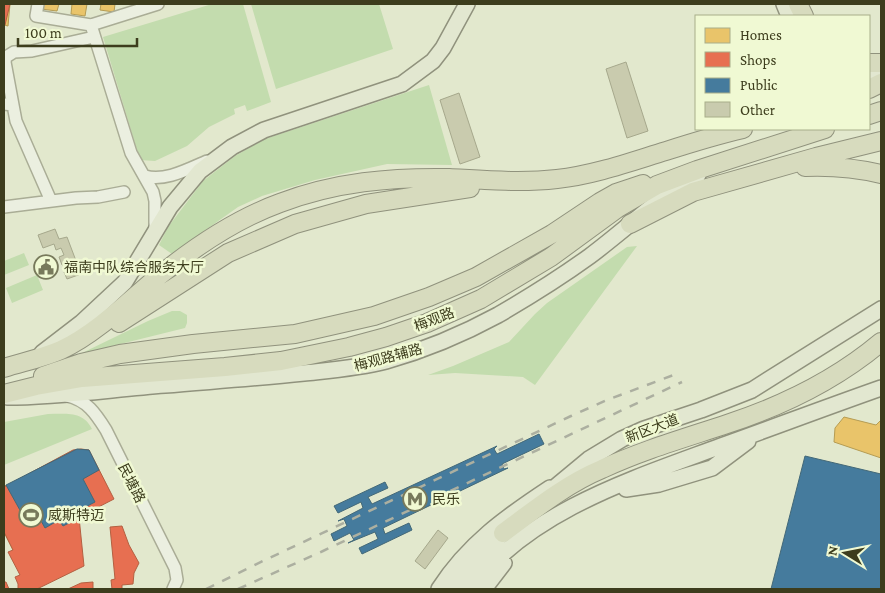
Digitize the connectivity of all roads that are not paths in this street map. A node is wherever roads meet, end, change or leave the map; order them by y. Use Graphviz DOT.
graph roads {
  1 [pos="38,4"];
  2 [pos="158,4"];
  3 [pos="467,4"];
  4 [pos="91,25"];
  5 [pos="94,37"];
  6 [pos="4,48"];
  7 [pos="20,51"];
  8 [pos="8,104"];
  9 [pos="739,130"];
  10 [pos="822,130"];
  11 [pos="881,140"];
  12 [pos="215,159"];
  13 [pos="719,163"];
  14 [pos="697,170"];
  15 [pos="881,174"];
  16 [pos="145,176"];
  17 [pos="512,182"];
  18 [pos="728,183"];
  19 [pos="124,192"];
  20 [pos="51,201"];
  21 [pos="4,207"];
  22 [pos="630,224"];
  23 [pos="154,234"];
  24 [pos="881,309"];
  25 [pos="881,342"];
  26 [pos="62,349"];
  27 [pos="34,359"];
  28 [pos="4,368"];
  29 [pos="881,388"];
  30 [pos="4,395"];
  31 [pos="63,395"];
  32 [pos="558,484"];
  33 [pos="535,529"];
  34 [pos="503,534"];
  35 [pos="173,589"];
  36 [pos="439,589"];
  37 [pos="454,589"];
  38 [pos="470,589"];
  39 [pos="484,589"];
  1 -- 4 [label="street"];
  2 -- 4 [label="street"];
  3 -- 12 [label="main road"];
  4 -- 5 [label="street"];
  5 -- 7 [label="street"];
  5 -- 16 [label="street"];
  6 -- 7 [label="street"];
  7 -- 8 [label="street"];
  8 -- 20 [label="street"];
  9 -- 17 [label="highway"];
  10 -- 13 [label="highway, 梅观路"];
  11 -- 18 [label="highway"];
  12 -- 16 [label="street"];
  12 -- 23 [label="main road"];
  13 -- 14 [label="highway, 梅观路"];
  13 -- 22 [label="main road, 梅观路辅路"];
  14 -- 30 [label="highway"];
  14 -- 30 [label="highway, 梅观路"];
  15 -- 18 [label="highway"];
  16 -- 23 [label="street"];
  17 -- 26 [label="highway"];
  17 -- 26 [label="highway"];
  18 -- 22 [label="highway"];
  19 -- 20 [label="street"];
  20 -- 21 [label="street"];
  22 -- 31 [label="main road, 梅观路辅路"];
  23 -- 27 [label="main road"];
  24 -- 32 [label="main road, 新区大道"];
  25 -- 34 [label="highway"];
  26 -- 27 [label="highway"];
  27 -- 28 [label="highway"];
  29 -- 33 [label="main road"];
  30 -- 31 [label="main road, 梅观路辅路"];
  31 -- 35 [label="street, 民塘路"];
  32 -- 34 [label="main road, 新区大道"];
  32 -- 36 [label="main road"];
  33 -- 38 [label="main road"];
  33 -- 39 [label="main road"];
  34 -- 37 [label="main road, 新区大道"];
}
